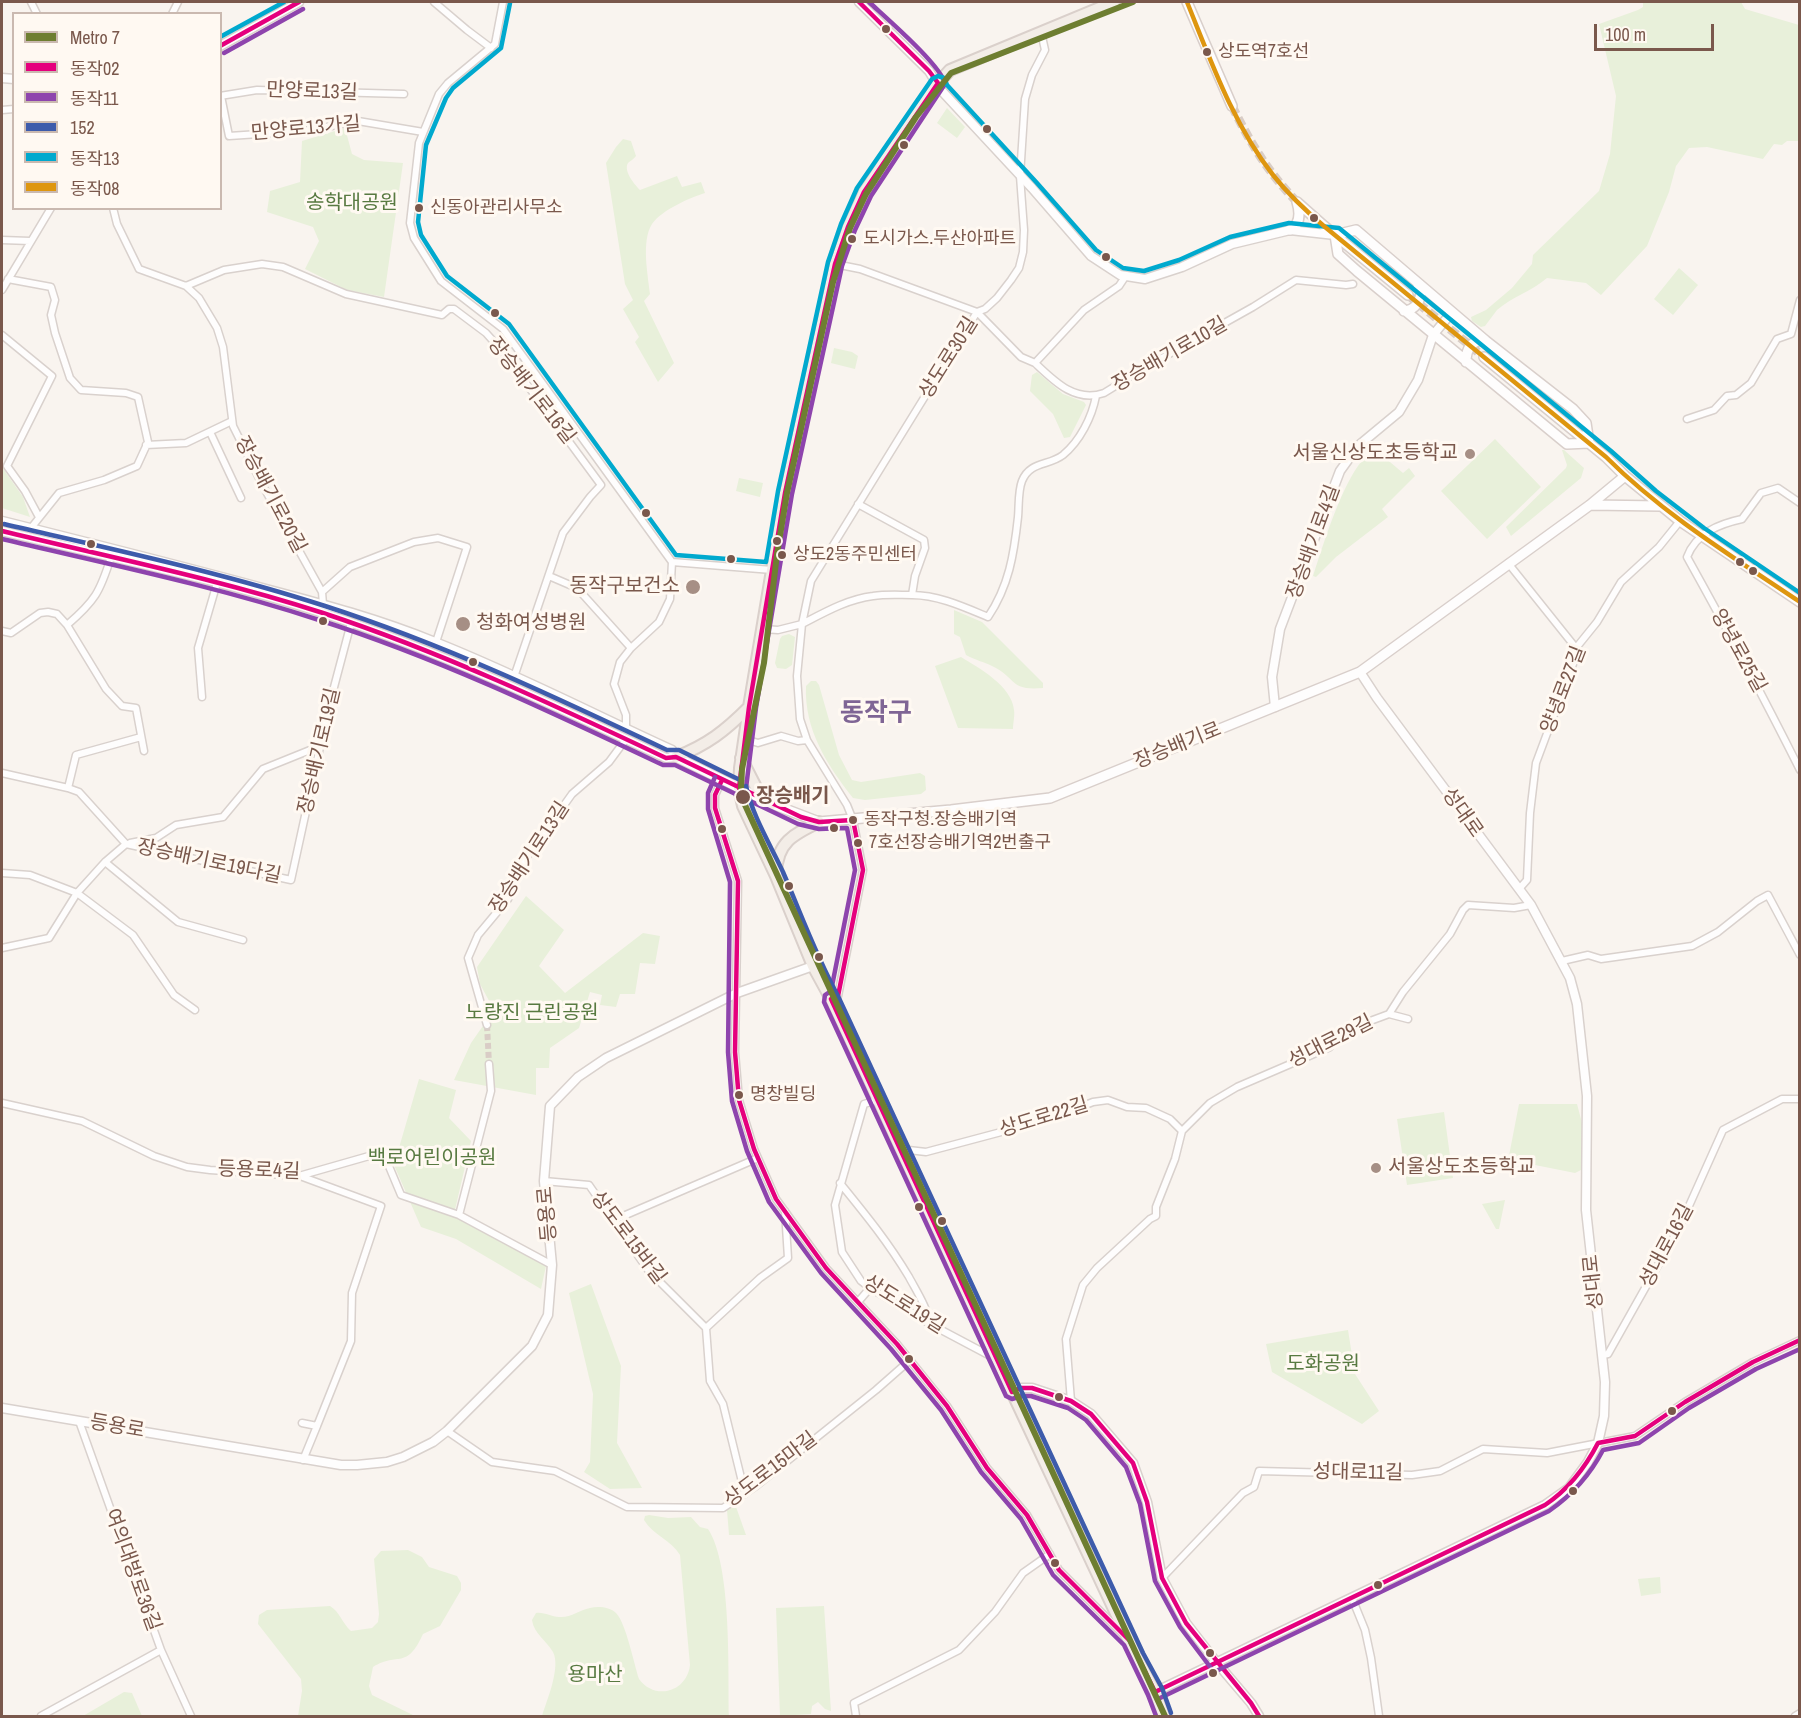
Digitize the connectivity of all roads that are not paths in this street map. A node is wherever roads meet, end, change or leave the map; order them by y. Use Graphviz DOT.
graph roads {
  1 [pos="299,2"];
  2 [pos="434,2"];
  3 [pos="503,2"];
  4 [pos="860,2"];
  5 [pos="1114,2"];
  6 [pos="1187,2"];
  7 [pos="285,5"];
  8 [pos="1041,32"];
  9 [pos="222,45"];
  10 [pos="490,48"];
  11 [pos="938,83"];
  12 [pos="404,94"];
  13 [pos="222,96"];
  14 [pos="222,102"];
  15 [pos="1232,105"];
  16 [pos="423,132"];
  17 [pos="1020,176"];
  18 [pos="50,210"];
  19 [pos="113,210"];
  20 [pos="1290,230"];
  21 [pos="1335,236"];
  22 [pos="2,240"];
  23 [pos="30,241"];
  24 [pos="835,264"];
  25 [pos="1125,277"];
  26 [pos="8,279"];
  27 [pos="1353,284"];
  28 [pos="1418,285"];
  29 [pos="186,286"];
  30 [pos="2,290"];
  31 [pos="1408,295"];
  32 [pos="1800,300"];
  33 [pos="1404,311"];
  34 [pos="977,312"];
  35 [pos="1452,312"];
  36 [pos="2,335"];
  37 [pos="1434,335"];
  38 [pos="1485,340"];
  39 [pos="1484,357"];
  40 [pos="1466,362"];
  41 [pos="1035,363"];
  42 [pos="1096,396"];
  43 [pos="1687,419"];
  44 [pos="232,421"];
  45 [pos="210,432"];
  46 [pos="1589,443"];
  47 [pos="146,445"];
  48 [pos="1625,476"];
  49 [pos="241,498"];
  50 [pos="1800,503"];
  51 [pos="858,504"];
  52 [pos="1590,505"];
  53 [pos="1661,507"];
  54 [pos="39,517"];
  55 [pos="2,521"];
  56 [pos="1680,521"];
  57 [pos="30,528"];
  58 [pos="2,531"];
  59 [pos="1703,536"];
  60 [pos="111,557"];
  61 [pos="672,562"];
  62 [pos="1508,563"];
  63 [pos="772,570"];
  64 [pos="549,576"];
  65 [pos="217,583"];
  66 [pos="322,592"];
  67 [pos="912,595"];
  68 [pos="1800,602"];
  69 [pos="322,604"];
  70 [pos="351,623"];
  71 [pos="802,624"];
  72 [pos="67,625"];
  73 [pos="763,629"];
  74 [pos="2,631"];
  75 [pos="436,642"];
  76 [pos="631,648"];
  77 [pos="1576,648"];
  78 [pos="1360,672"];
  79 [pos="514,677"];
  80 [pos="202,697"];
  81 [pos="1275,706"];
  82 [pos="749,707"];
  83 [pos="626,729"];
  84 [pos="141,737"];
  85 [pos="626,739"];
  86 [pos="745,739"];
  87 [pos="807,740"];
  88 [pos="320,746"];
  89 [pos="144,751"];
  90 [pos="676,757"];
  91 [pos="741,758"];
  92 [pos="1800,770"];
  93 [pos="2,774"];
  94 [pos="722,780"];
  95 [pos="68,788"];
  96 [pos="739,788"];
  97 [pos="772,804"];
  98 [pos="853,820"];
  99 [pos="819,822"];
  100 [pos="126,844"];
  101 [pos="105,862"];
  102 [pos="2,873"];
  103 [pos="776,876"];
  104 [pos="291,880"];
  105 [pos="1519,889"];
  106 [pos="77,893"];
  107 [pos="1531,905"];
  108 [pos="243,940"];
  109 [pos="2,948"];
  110 [pos="1800,956"];
  111 [pos="1562,961"];
  112 [pos="813,966"];
  113 [pos="737,993"];
  114 [pos="831,999"];
  115 [pos="195,1010"];
  116 [pos="1389,1014"];
  117 [pos="1408,1019"];
  118 [pos="487,1025"];
  119 [pos="489,1064"];
  120 [pos="1800,1099"];
  121 [pos="878,1100"];
  122 [pos="2,1103"];
  123 [pos="1182,1131"];
  124 [pos="900,1149"];
  125 [pos="759,1158"];
  126 [pos="299,1176"];
  127 [pos="544,1181"];
  128 [pos="840,1183"];
  129 [pos="785,1211"];
  130 [pos="459,1215"];
  131 [pos="614,1221"];
  132 [pos="552,1265"];
  133 [pos="870,1288"];
  134 [pos="858,1302"];
  135 [pos="930,1324"];
  136 [pos="706,1328"];
  137 [pos="1800,1340"];
  138 [pos="1603,1355"];
  139 [pos="997,1360"];
  140 [pos="909,1361"];
  141 [pos="1012,1392"];
  142 [pos="1071,1401"];
  143 [pos="2,1408"];
  144 [pos="79,1421"];
  145 [pos="302,1424"];
  146 [pos="317,1426"];
  147 [pos="447,1431"];
  148 [pos="1598,1443"];
  149 [pos="303,1460"];
  150 [pos="745,1494"];
  151 [pos="1050,1554"];
  152 [pos="1162,1578"];
  153 [pos="1352,1598"];
  154 [pos="1130,1641"];
  155 [pos="161,1650"];
  156 [pos="1217,1664"];
  157 [pos="1155,1692"];
  158 [pos="1800,1713"];
  159 [pos="41,1716"];
  160 [pos="191,1716"];
  161 [pos="856,1716"];
  162 [pos="1164,1716"];
  163 [pos="1259,1716"];
  164 [pos="1379,1716"];
  165 [pos="1795,1716"];
  1 -- 7 [label="street"];
  2 -- 10 [label="street"];
  3 -- 10 [label="street"];
  4 -- 11 [label="street"];
  5 -- 8 [label="main road"];
  6 -- 15 [label="main road"];
  7 -- 9 [label="street"];
  8 -- 11 [label="main road"];
  8 -- 17 [label="street, 상도로30길"];
  10 -- 16 [label="street"];
  11 -- 17 [label="street"];
  11 -- 24 [label="main road"];
  12 -- 13 [label="street, 만양로13길"];
  14 -- 16 [label="street, 만양로13가길"];
  16 -- 61 [label="street"];
  17 -- 25 [label="street"];
  17 -- 34 [label="street, 상도로30길"];
  18 -- 23 [label="street"];
  19 -- 29 [label="street"];
  20 -- 21 [label="street"];
  20 -- 21 [label="main road"];
  20 -- 25 [label="street"];
  21 -- 28 [label="main road"];
  21 -- 31 [label="main road"];
  21 -- 33 [label="main road"];
  22 -- 23 [label="street"];
  23 -- 26 [label="street"];
  24 -- 34 [label="street"];
  24 -- 63 [label="main road"];
  25 -- 41 [label="street"];
  26 -- 30 [label="street"];
  26 -- 47 [label="street"];
  27 -- 42 [label="street, 장승배기로10길"];
  28 -- 33 [label="main road"];
  28 -- 35 [label="main road"];
  29 -- 44 [label="street, 장승배기로20길"];
  29 -- 64 [label="street, 장승배기로16길"];
  32 -- 43 [label="street"];
  33 -- 37 [label="main road"];
  34 -- 41 [label="street"];
  34 -- 51 [label="street, 상도로30길"];
  35 -- 37 [label="street, 장승배기로4길"];
  35 -- 38 [label="main road"];
  36 -- 54 [label="street"];
  37 -- 40 [label="main road"];
  37 -- 81 [label="street, 장승배기로4길"];
  38 -- 40 [label="main road"];
  38 -- 46 [label="main road"];
  39 -- 46 [label="main road"];
  40 -- 46 [label="main road"];
  41 -- 42 [label="street"];
  42 -- 67 [label="street, 장승배기로10길"];
  44 -- 45 [label="street"];
  44 -- 66 [label="street, 장승배기로20길"];
  45 -- 47 [label="street"];
  45 -- 49 [label="street"];
  46 -- 48 [label="main road"];
  47 -- 54 [label="street"];
  48 -- 52 [label="main road, 장승배기로"];
  48 -- 53 [label="main road"];
  50 -- 59 [label="street"];
  51 -- 67 [label="street"];
  51 -- 71 [label="street, 상도로30길"];
  52 -- 53 [label="main road"];
  52 -- 62 [label="main road, 장승배기로"];
  53 -- 56 [label="main road"];
  54 -- 57 [label="street"];
  55 -- 57 [label="street, 장승배기로"];
  56 -- 59 [label="main road"];
  56 -- 77 [label="street, 양녕로27길"];
  57 -- 69 [label="street, 장승배기로"];
  58 -- 60 [label="street, 장승배기로"];
  59 -- 68 [label="main road"];
  59 -- 92 [label="street, 양녕로25길"];
  60 -- 65 [label="street, 장승배기로"];
  60 -- 72 [label="street"];
  61 -- 63 [label="street"];
  61 -- 76 [label="street"];
  62 -- 77 [label="street"];
  62 -- 78 [label="main road, 장승배기로"];
  63 -- 73 [label="main road"];
  64 -- 76 [label="street"];
  64 -- 79 [label="street, 장승배기로16길"];
  65 -- 70 [label="street, 장승배기로"];
  65 -- 80 [label="street"];
  66 -- 69 [label="street, 장승배기로20길"];
  66 -- 75 [label="street"];
  67 -- 71 [label="street"];
  69 -- 75 [label="street, 장승배기로"];
  70 -- 85 [label="street, 장승배기로"];
  70 -- 88 [label="street, 장승배기로19길"];
  71 -- 73 [label="street"];
  71 -- 87 [label="street"];
  72 -- 74 [label="street"];
  72 -- 84 [label="street"];
  73 -- 82 [label="main road"];
  75 -- 79 [label="street, 장승배기로"];
  76 -- 83 [label="street"];
  77 -- 105 [label="street, 양녕로27길"];
  78 -- 81 [label="main road, 장승배기로"];
  78 -- 105 [label="street, 성대로"];
  79 -- 83 [label="street, 장승배기로"];
  81 -- 98 [label="main road, 장승배기로"];
  82 -- 86 [label="main road"];
  82 -- 90 [label="main road"];
  83 -- 90 [label="street, 장승배기로"];
  84 -- 89 [label="street"];
  84 -- 95 [label="street"];
  85 -- 90 [label="street, 장승배기로"];
  85 -- 118 [label="street, 장승배기로13길"];
  86 -- 87 [label="street"];
  86 -- 91 [label="main road"];
  87 -- 98 [label="street"];
  88 -- 100 [label="street"];
  88 -- 104 [label="street, 장승배기로19길"];
  90 -- 94 [label="main road, 장승배기로"];
  91 -- 96 [label="main road"];
  91 -- 97 [label="main road"];
  93 -- 95 [label="street"];
  94 -- 96 [label="main road, 장승배기로"];
  94 -- 113 [label="street"];
  95 -- 100 [label="street"];
  96 -- 97 [label="main road, 장승배기로"];
  96 -- 103 [label="main road"];
  97 -- 99 [label="main road, 장승배기로"];
  98 -- 99 [label="main road, 장승배기로"];
  98 -- 114 [label="street"];
  99 -- 103 [label="main road"];
  100 -- 101 [label="street"];
  100 -- 104 [label="street, 장승배기로19다길"];
  101 -- 106 [label="street"];
  101 -- 108 [label="street"];
  102 -- 106 [label="street"];
  103 -- 112 [label="main road"];
  105 -- 107 [label="street, 성대로"];
  106 -- 109 [label="street"];
  106 -- 115 [label="street"];
  107 -- 111 [label="street, 성대로"];
  107 -- 116 [label="street, 성대로29길"];
  110 -- 111 [label="street"];
  111 -- 138 [label="street, 성대로"];
  112 -- 113 [label="street, 등용로"];
  112 -- 114 [label="main road"];
  113 -- 125 [label="street"];
  113 -- 127 [label="street, 등용로"];
  114 -- 121 [label="main road"];
  116 -- 117 [label="street"];
  116 -- 123 [label="street, 성대로29길"];
  119 -- 130 [label="street"];
  120 -- 138 [label="street, 성대로16길"];
  121 -- 124 [label="main road"];
  121 -- 128 [label="street, 상도로19길"];
  122 -- 126 [label="street, 등용로4길"];
  123 -- 124 [label="street, 상도로22길"];
  123 -- 142 [label="street"];
  124 -- 139 [label="main road"];
  125 -- 129 [label="street"];
  125 -- 131 [label="street"];
  126 -- 130 [label="street, 등용로4길"];
  126 -- 146 [label="street"];
  127 -- 131 [label="street, 상도로15바길"];
  127 -- 132 [label="street, 등용로"];
  128 -- 133 [label="street, 상도로19길"];
  128 -- 135 [label="street"];
  129 -- 134 [label="street"];
  129 -- 136 [label="street"];
  130 -- 132 [label="street, 등용로4길"];
  131 -- 136 [label="street, 상도로15바길"];
  132 -- 147 [label="street, 등용로"];
  133 -- 134 [label="street"];
  133 -- 135 [label="street, 상도로19길"];
  134 -- 140 [label="street"];
  135 -- 139 [label="street, 상도로19길"];
  136 -- 150 [label="street"];
  137 -- 148 [label="street"];
  138 -- 148 [label="street, 성대로"];
  139 -- 141 [label="main road"];
  140 -- 150 [label="street, 상도로15마길"];
  140 -- 151 [label="street"];
  141 -- 142 [label="street"];
  141 -- 154 [label="main road"];
  142 -- 152 [label="street"];
  143 -- 144 [label="street, 등용로"];
  144 -- 149 [label="street, 등용로"];
  144 -- 155 [label="street, 여의대방로36길"];
  145 -- 146 [label="street"];
  146 -- 149 [label="street"];
  147 -- 149 [label="street, 등용로"];
  147 -- 150 [label="street, 상도로15마길"];
  148 -- 152 [label="street, 성대로11길"];
  148 -- 153 [label="street, 성대로"];
  151 -- 154 [label="street"];
  151 -- 161 [label="street"];
  152 -- 156 [label="street"];
  153 -- 156 [label="street, 성대로"];
  153 -- 164 [label="street"];
  154 -- 157 [label="main road"];
  155 -- 159 [label="street"];
  155 -- 160 [label="street, 여의대방로36길"];
  156 -- 157 [label="street, 성대로"];
  156 -- 163 [label="street"];
  157 -- 162 [label="main road"];
  158 -- 165 [label="street"];
}
